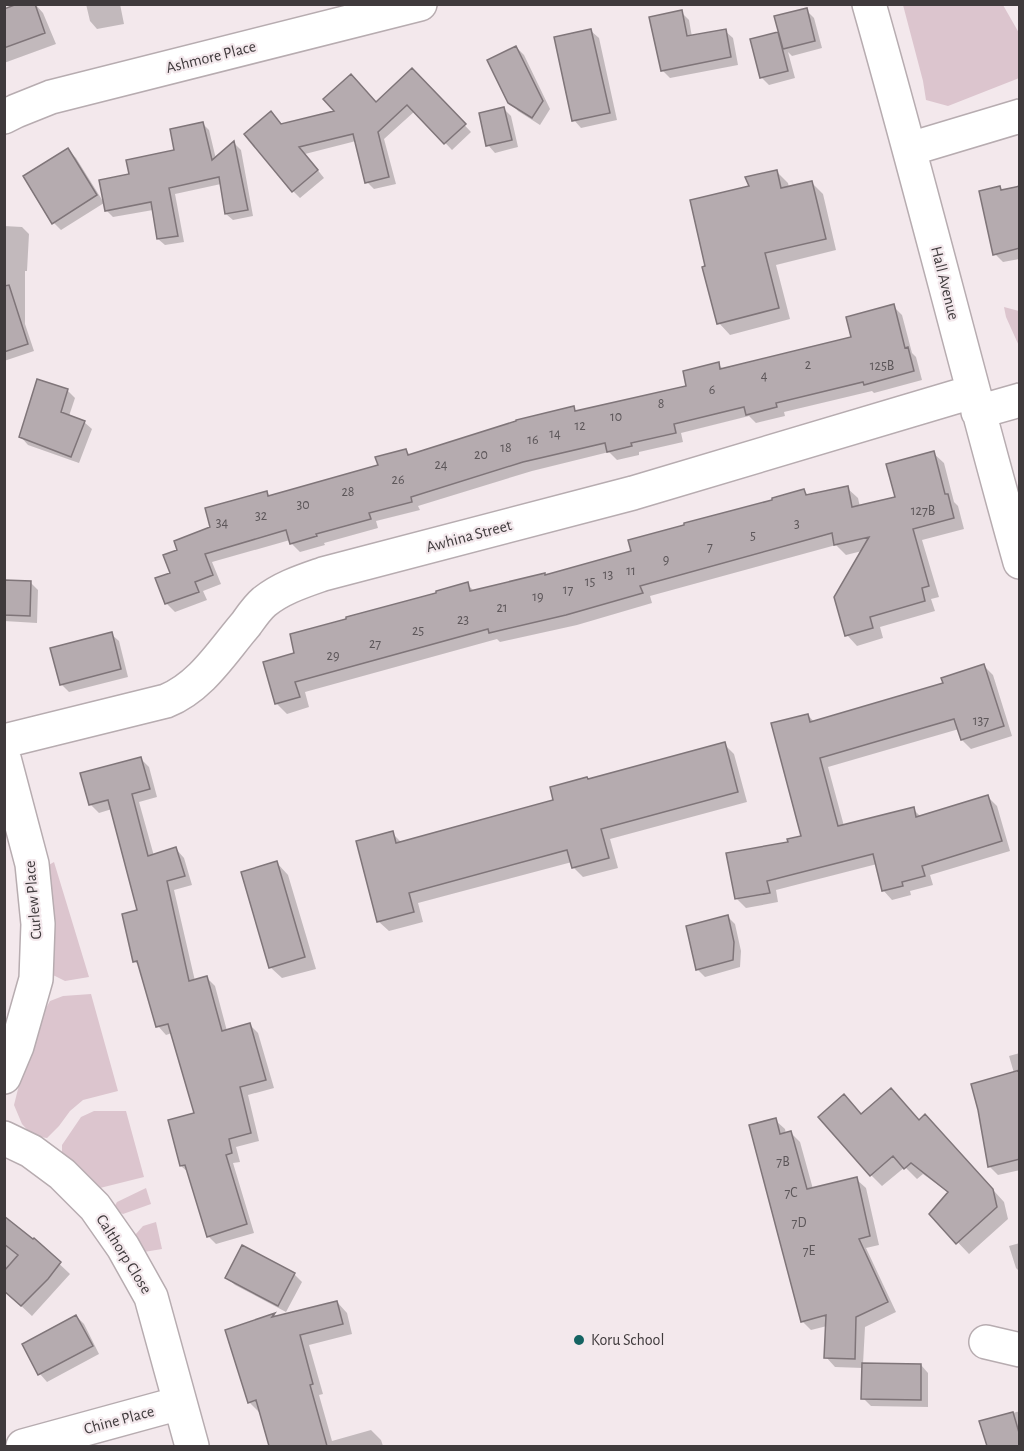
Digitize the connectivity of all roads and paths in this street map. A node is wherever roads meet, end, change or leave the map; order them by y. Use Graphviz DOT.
graph roads {
  1 [pos="420,4"];
  2 [pos="869,4"];
  3 [pos="1020,116"];
  4 [pos="4,117"];
  5 [pos="910,150"];
  6 [pos="1020,400"];
  7 [pos="975,402"];
  8 [pos="1020,562"];
  9 [pos="4,741"];
  10 [pos="4,758"];
  11 [pos="4,1077"];
  12 [pos="4,1138"];
  13 [pos="986,1342"];
  14 [pos="1020,1350"];
  15 [pos="180,1403"];
  16 [pos="23,1446"];
  17 [pos="192,1446"];
  1 -- 4 [label="street, Ashmore Place"];
  2 -- 5 [label="street, Hall Avenue"];
  3 -- 5 [label="street"];
  5 -- 7 [label="street, Hall Avenue"];
  6 -- 7 [label="street, Awhina Street"];
  7 -- 8 [label="street, Hall Avenue"];
  7 -- 9 [label="street, Awhina Street"];
  10 -- 11 [label="street, Curlew Place"];
  12 -- 15 [label="street, Calthorp Close"];
  13 -- 14 [label="street"];
  15 -- 16 [label="street, Chine Place"];
  15 -- 17 [label="street, Calthorp Close"];
}
